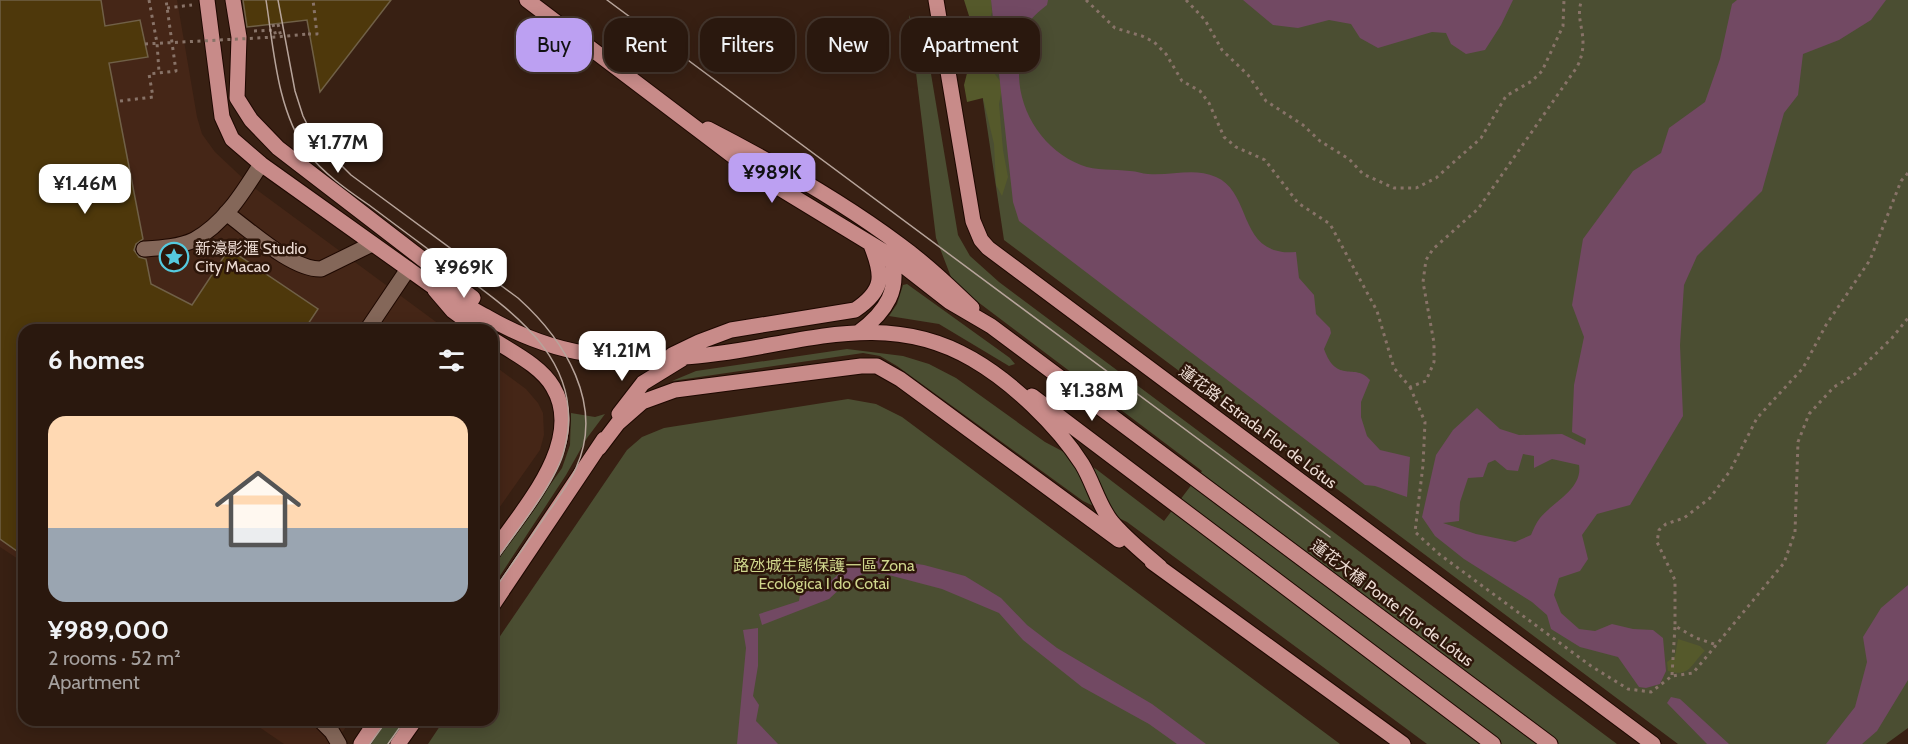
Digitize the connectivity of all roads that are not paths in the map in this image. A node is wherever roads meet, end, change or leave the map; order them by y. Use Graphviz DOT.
graph roads {
  1 [pos="207,0"];
  2 [pos="233,0"];
  3 [pos="527,0"];
  4 [pos="936,0"];
  5 [pos="678,114"];
  6 [pos="261,164"];
  7 [pos="226,213"];
  8 [pos="372,244"];
  9 [pos="871,245"];
  10 [pos="144,249"];
  11 [pos="891,256"];
  12 [pos="408,269"];
  13 [pos="371,324"];
  14 [pos="483,324"];
  15 [pos="992,326"];
  16 [pos="498,327"];
  17 [pos="860,332"];
  18 [pos="498,343"];
  19 [pos="667,357"];
  20 [pos="686,357"];
  21 [pos="1008,384"];
  22 [pos="599,448"];
  23 [pos="498,545"];
  24 [pos="1160,567"];
  25 [pos="498,597"];
  26 [pos="326,726"];
  27 [pos="373,726"];
  28 [pos="411,726"];
  29 [pos="339,744"];
  30 [pos="361,744"];
  31 [pos="398,744"];
  32 [pos="1403,744"];
  33 [pos="1493,744"];
  34 [pos="1550,744"];
  35 [pos="1653,744"];
  1 -- 6 [label="main road"];
  2 -- 14 [label="main road"];
  3 -- 5 [label="main road"];
  4 -- 35 [label="main road, 蓮花路 Estrada Flor de Lótus"];
  5 -- 9 [label="main road"];
  5 -- 15 [label="main road"];
  6 -- 7 [label="lane"];
  6 -- 8 [label="main road"];
  7 -- 8 [label="lane"];
  7 -- 10 [label="lane"];
  8 -- 12 [label="main road"];
  9 -- 11 [label="main road"];
  9 -- 19 [label="main road"];
  11 -- 15 [label="main road"];
  11 -- 17 [label="main road"];
  12 -- 13 [label="lane"];
  12 -- 14 [label="main road"];
  15 -- 34 [label="main road, 蓮花大橋 Ponte Flor de Lótus"];
  16 -- 19 [label="main road"];
  17 -- 20 [label="main road"];
  17 -- 21 [label="main road"];
  18 -- 23 [label="main road"];
  19 -- 20 [label="main road"];
  20 -- 22 [label="main road"];
  21 -- 24 [label="main road"];
  21 -- 33 [label="main road"];
  22 -- 24 [label="main road"];
  22 -- 25 [label="main road"];
  24 -- 32 [label="main road"];
  26 -- 29 [label="lane"];
  27 -- 30 [label="main road"];
  28 -- 31 [label="main road"];
}
